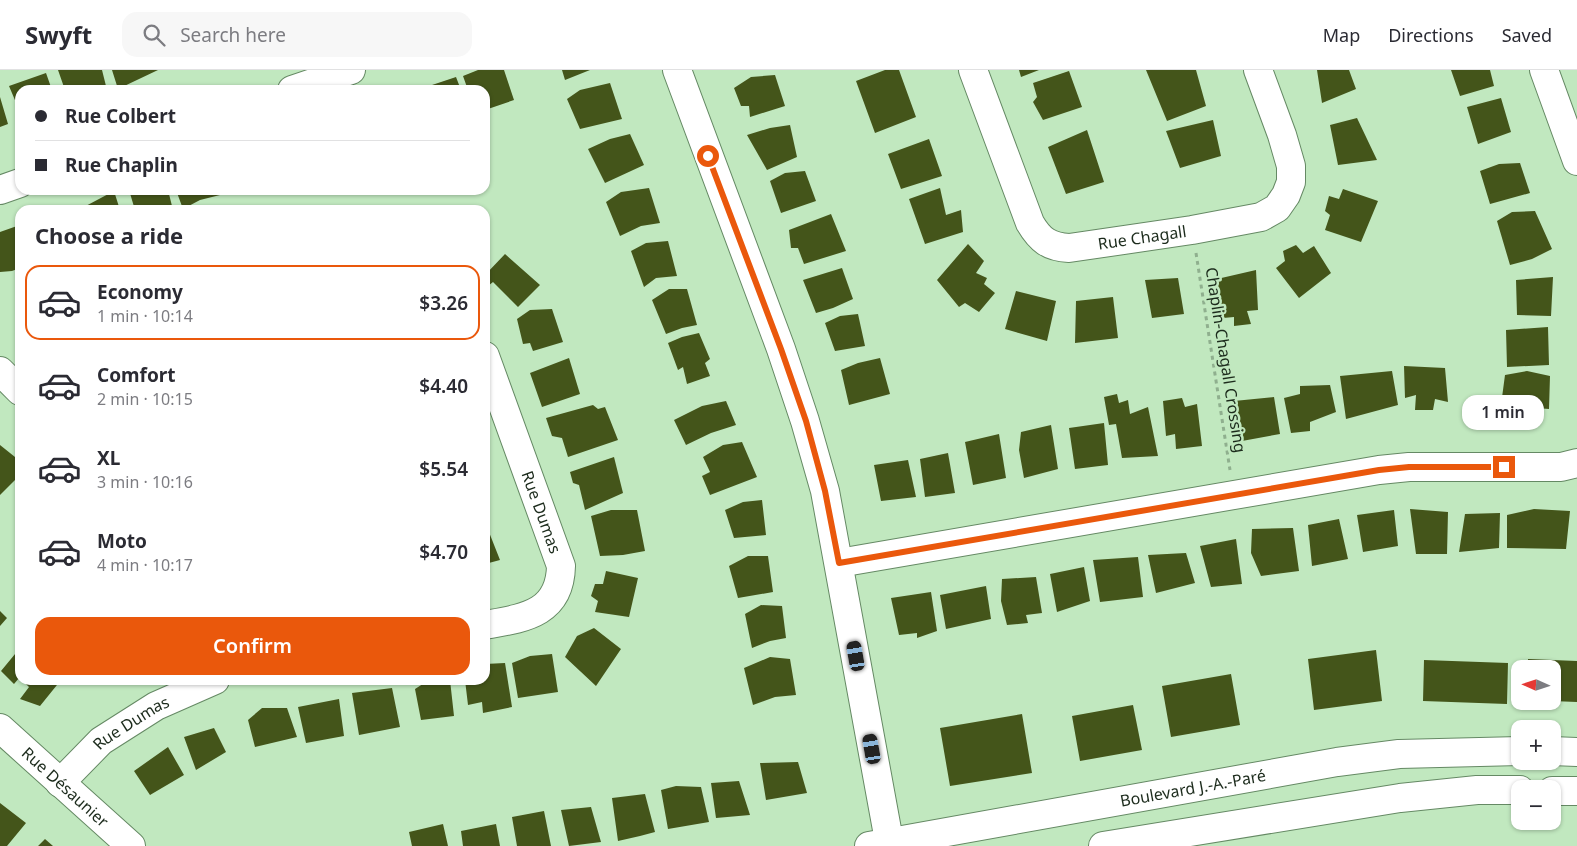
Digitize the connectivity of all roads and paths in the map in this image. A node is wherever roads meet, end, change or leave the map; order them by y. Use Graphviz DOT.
graph roads {
  1 [pos="351,70"];
  2 [pos="677,70"];
  3 [pos="973,70"];
  4 [pos="1258,70"];
  5 [pos="1544,70"];
  6 [pos="307,85"];
  7 [pos="1577,161"];
  8 [pos="15,185"];
  9 [pos="0,190"];
  10 [pos="1192,230"];
  11 [pos="0,370"];
  12 [pos="490,370"];
  13 [pos="15,386"];
  14 [pos="1577,463"];
  15 [pos="1234,495"];
  16 [pos="839,563"];
  17 [pos="490,624"];
  18 [pos="204,685"];
  19 [pos="0,728"];
  20 [pos="1511,751"];
  21 [pos="1561,751"];
  22 [pos="1577,752"];
  23 [pos="60,782"];
  24 [pos="1511,790"];
  25 [pos="1561,790"];
  26 [pos="1577,791"];
  27 [pos="882,845"];
  28 [pos="130,846"];
  29 [pos="1103,846"];
  1 -- 6 [label="street"];
  2 -- 16 [label="street"];
  3 -- 10 [label="street, Rue Chagall"];
  4 -- 10 [label="street, Rue Chagall"];
  5 -- 7 [label="street"];
  8 -- 9 [label="street"];
  10 -- 15 [label="path, Chaplin-Chagall Crossing"];
  11 -- 13 [label="street"];
  12 -- 17 [label="street, Rue Dumas"];
  14 -- 15 [label="street"];
  15 -- 16 [label="street"];
  16 -- 27 [label="street"];
  18 -- 23 [label="street, Rue Dumas"];
  19 -- 23 [label="street, Rue Désaunier"];
  20 -- 27 [label="street, Boulevard J.-A.-Paré"];
  21 -- 22 [label="street"];
  23 -- 28 [label="street, Rue Désaunier"];
  24 -- 29 [label="street"];
  25 -- 26 [label="street"];
}
